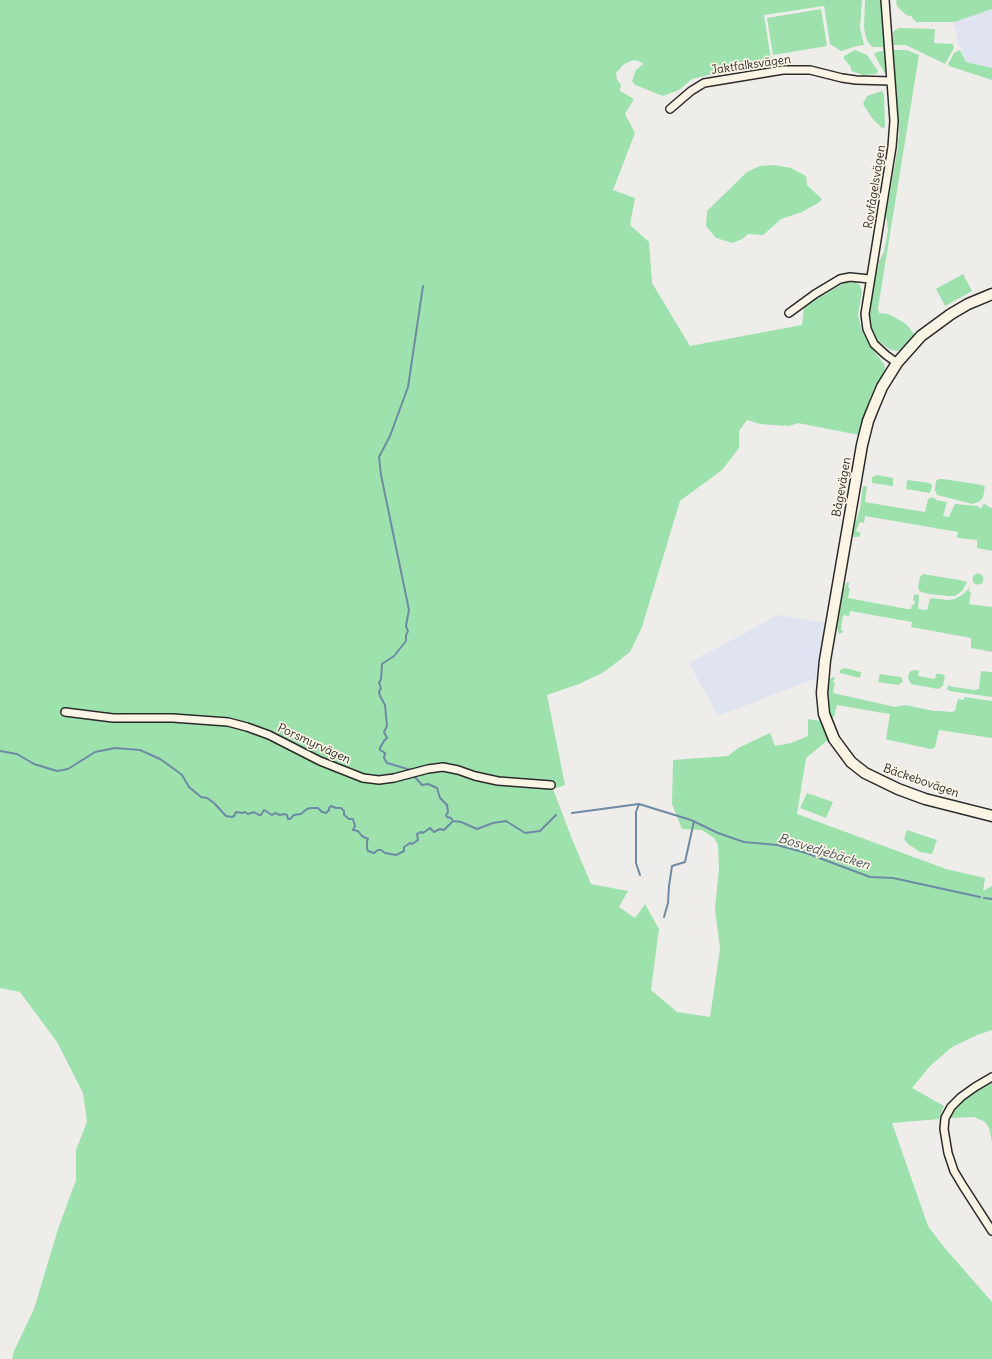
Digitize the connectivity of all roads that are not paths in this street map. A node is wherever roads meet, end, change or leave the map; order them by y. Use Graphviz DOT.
graph roads {
  1 [pos="885,0"];
  2 [pos="891,81"];
  3 [pos="670,109"];
  4 [pos="870,279"];
  5 [pos="992,294"];
  6 [pos="789,313"];
  7 [pos="897,363"];
  8 [pos="65,712"];
  9 [pos="834,739"];
  10 [pos="551,785"];
  11 [pos="992,816"];
  12 [pos="992,1077"];
  13 [pos="992,1231"];
  1 -- 2 [label="street, Rovfågelsvägen"];
  2 -- 3 [label="street, Jaktfalksvägen"];
  2 -- 4 [label="street, Rovfågelsvägen"];
  4 -- 6 [label="street"];
  4 -- 7 [label="street, Rovfågelsvägen"];
  5 -- 7 [label="street, Bågevägen"];
  7 -- 9 [label="street, Bågevägen"];
  8 -- 10 [label="street, Porsmyrvägen"];
  9 -- 11 [label="street, Bäckebovägen"];
  12 -- 13 [label="street"];
}
